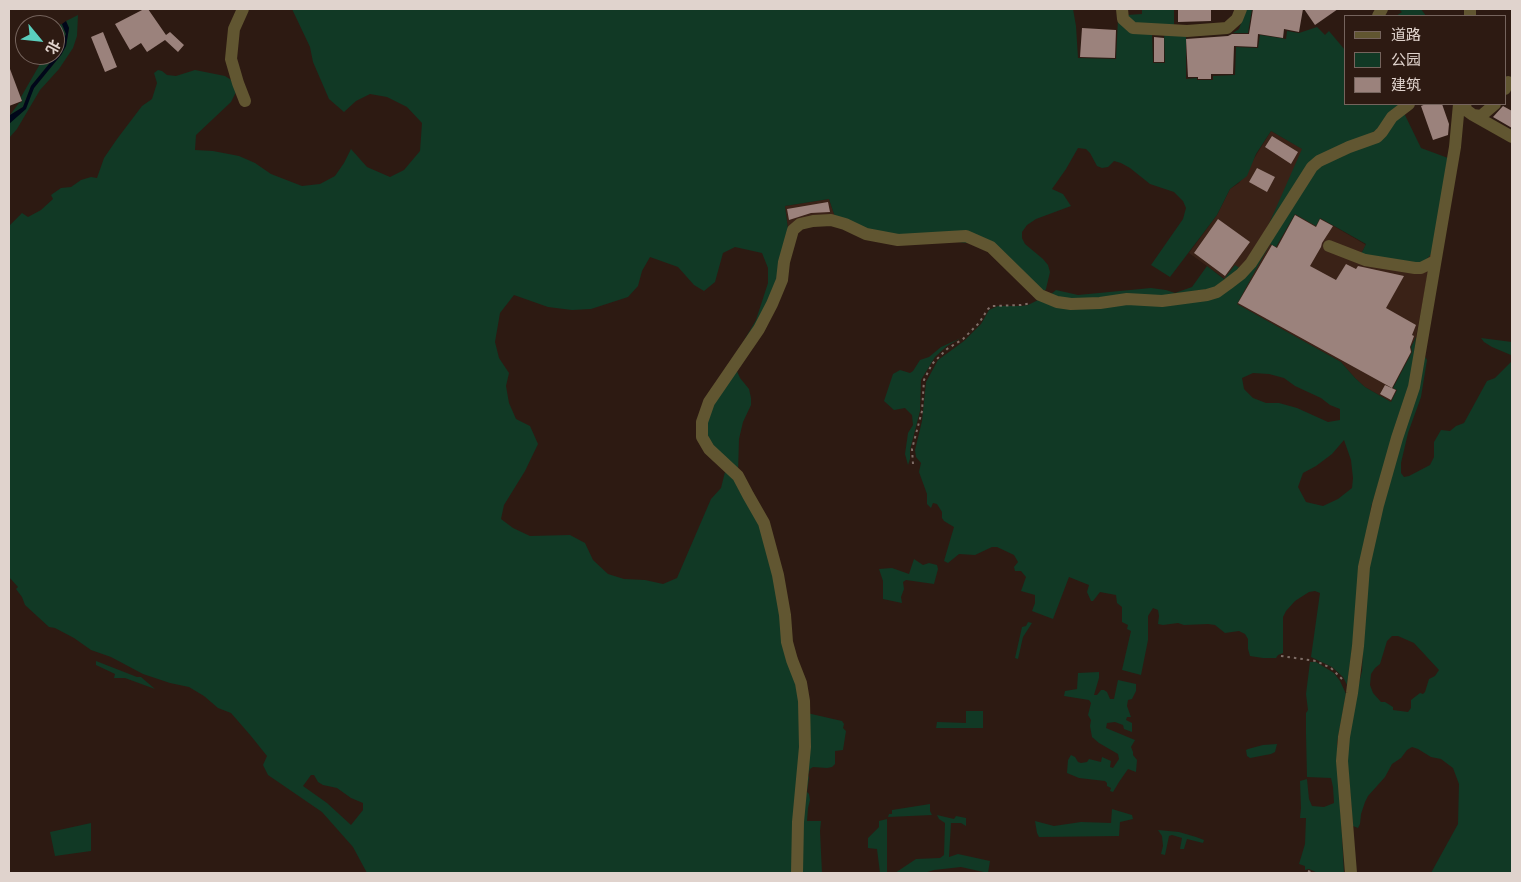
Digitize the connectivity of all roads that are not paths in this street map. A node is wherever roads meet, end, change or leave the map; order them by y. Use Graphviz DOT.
graph roads {
  1 [pos="243,9"];
  2 [pos="1122,9"];
  3 [pos="1241,9"];
  4 [pos="245,101"];
  5 [pos="1408,105"];
  6 [pos="1459,105"];
  7 [pos="1464,105"];
  8 [pos="1494,105"];
  9 [pos="1473,114"];
  10 [pos="1512,137"];
  11 [pos="1329,246"];
  12 [pos="1435,261"];
  13 [pos="797,873"];
  14 [pos="1351,873"];
  1 -- 4 [label="street"];
  2 -- 3 [label="street"];
  5 -- 13 [label="street"];
  6 -- 12 [label="street"];
  7 -- 9 [label="street"];
  8 -- 9 [label="street"];
  9 -- 10 [label="street"];
  11 -- 12 [label="street"];
  12 -- 14 [label="street"];
}
